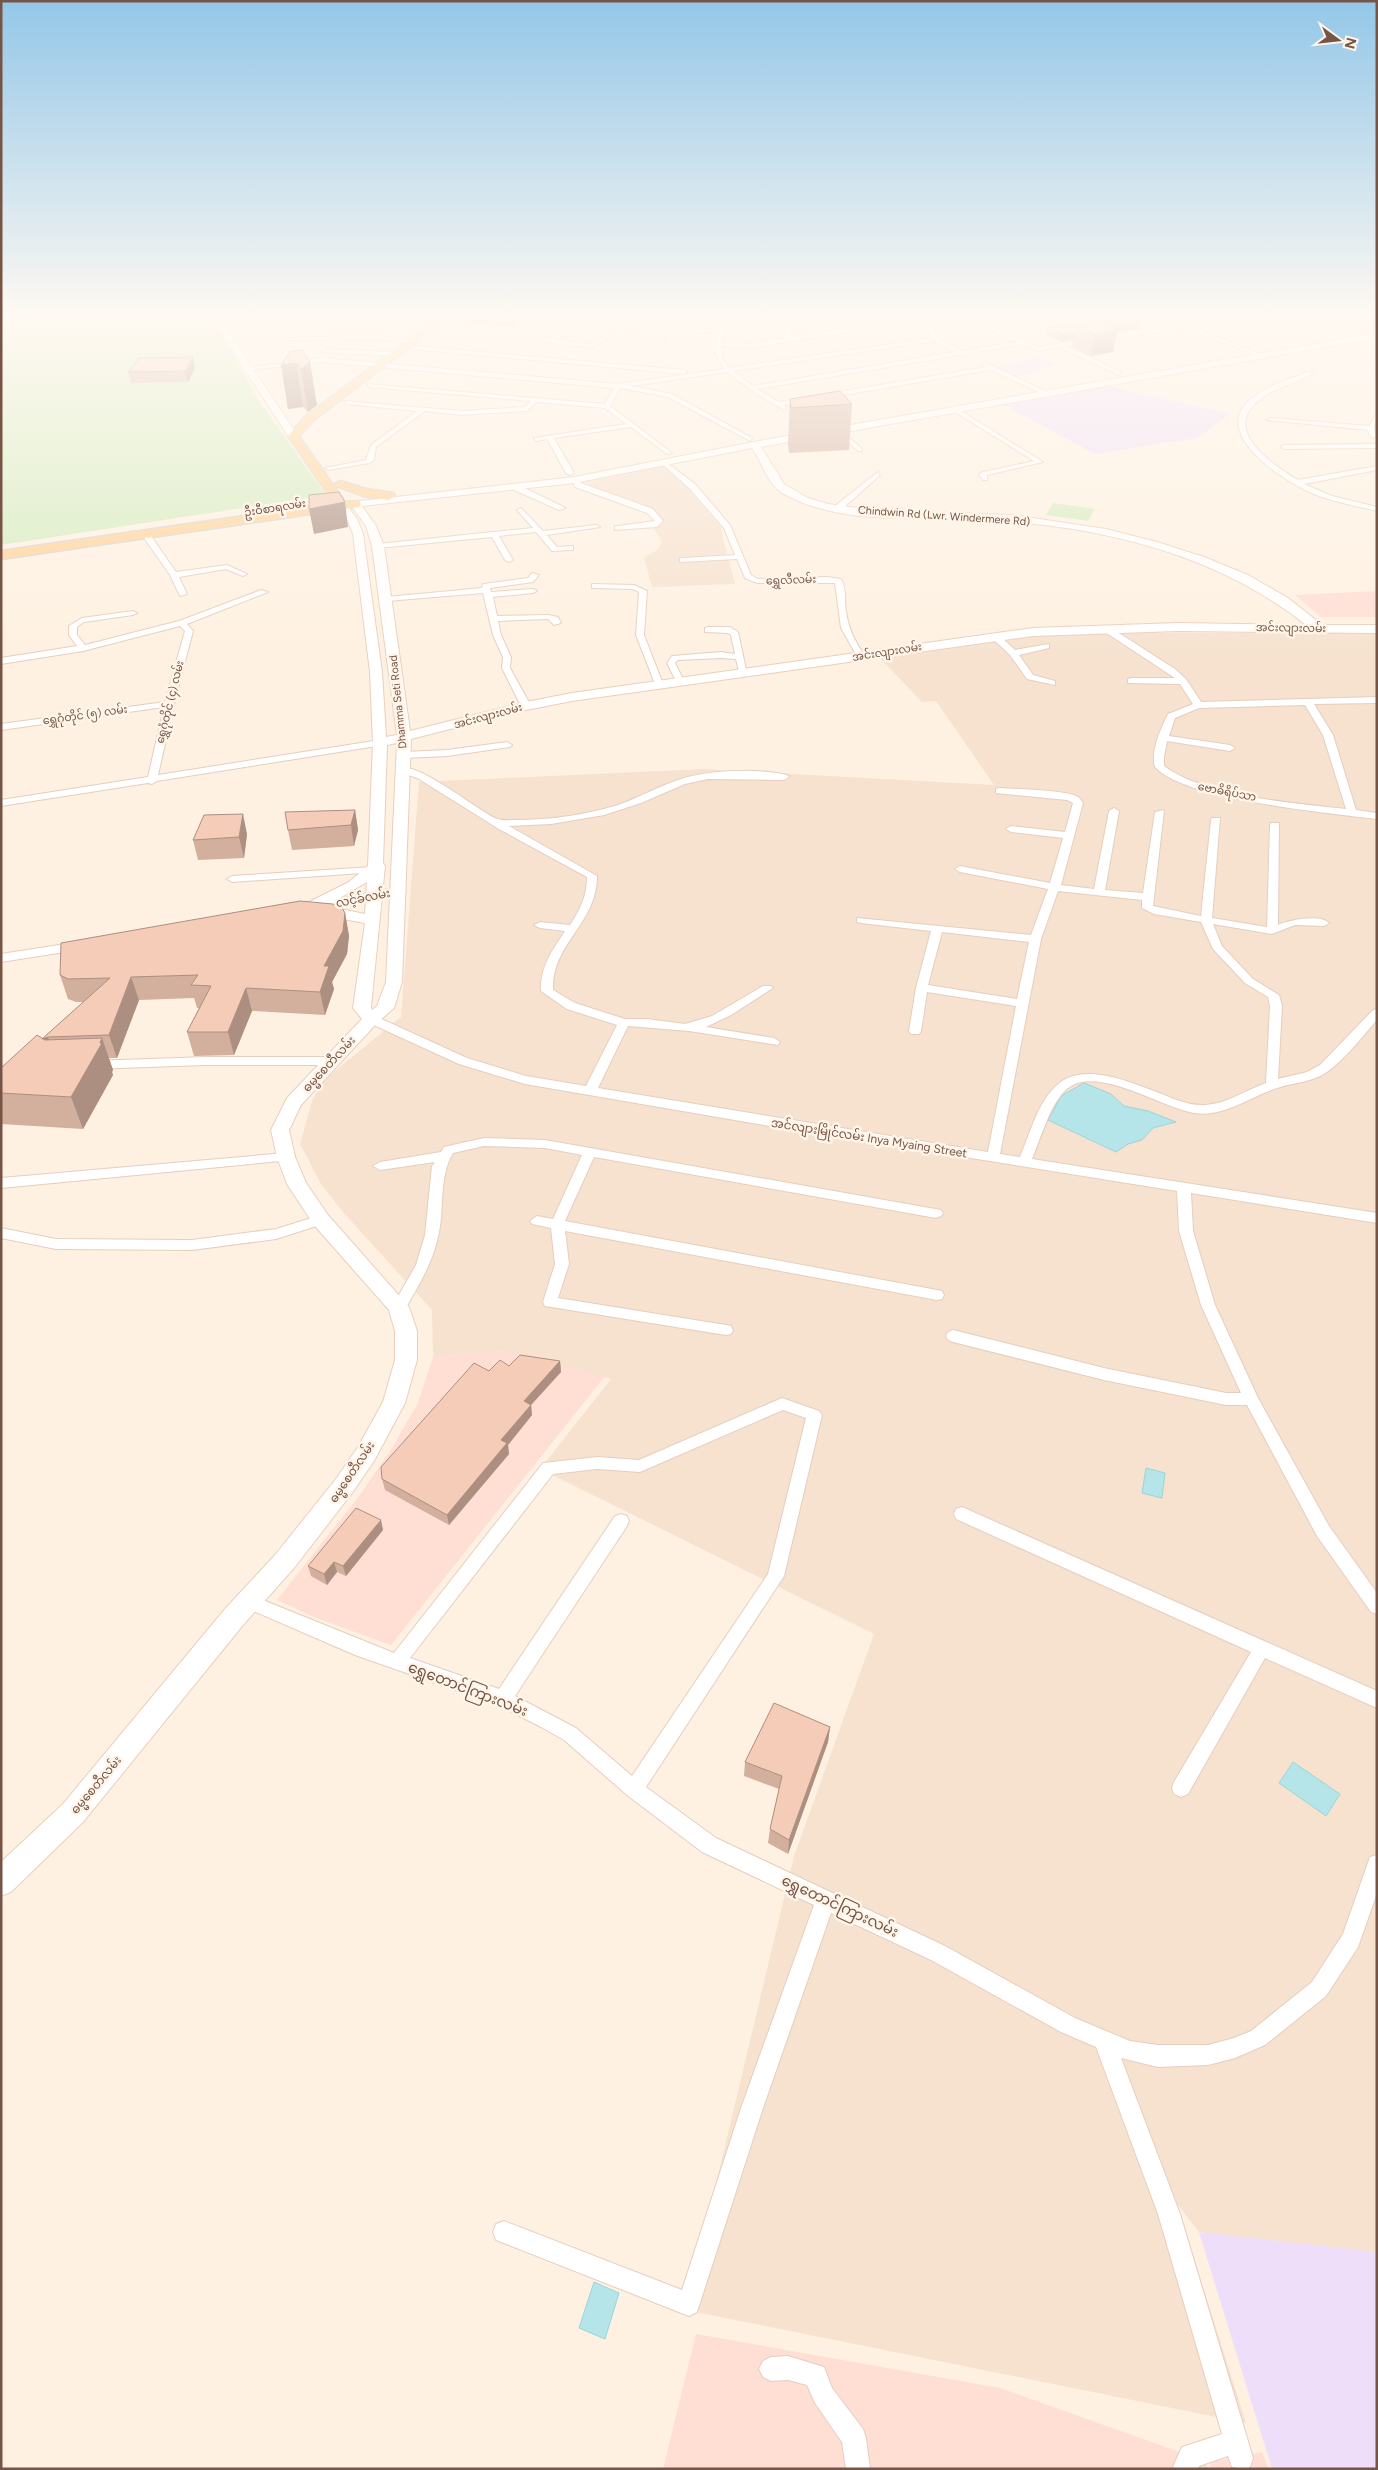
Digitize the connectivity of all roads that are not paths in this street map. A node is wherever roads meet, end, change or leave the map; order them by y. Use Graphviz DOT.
graph roads {
  1 [pos="299,429"];
  2 [pos="299,429"];
  3 [pos="395,429"];
  4 [pos="605,429"];
  5 [pos="636,429"];
  6 [pos="734,429"];
  7 [pos="823,429"];
  8 [pos="841,429"];
  9 [pos="987,429"];
  10 [pos="1242,429"];
  11 [pos="819,430"];
  12 [pos="838,430"];
  13 [pos="550,438"];
  14 [pos="536,439"];
  15 [pos="756,441"];
  16 [pos="1377,446"];
  17 [pos="1284,447"];
  18 [pos="860,450"];
  19 [pos="666,458"];
  20 [pos="328,468"];
  21 [pos="1377,468"];
  22 [pos="878,474"];
  23 [pos="572,477"];
  24 [pos="985,479"];
  25 [pos="1296,483"];
  26 [pos="517,488"];
  27 [pos="343,497"];
  28 [pos="390,498"];
  29 [pos="562,508"];
  30 [pos="838,508"];
  31 [pos="1377,509"];
  32 [pos="521,510"];
  33 [pos="305,511"];
  34 [pos="358,520"];
  35 [pos="596,527"];
  36 [pos="618,528"];
  37 [pos="539,532"];
  38 [pos="495,534"];
  39 [pos="146,535"];
  40 [pos="378,546"];
  41 [pos="1,548"];
  42 [pos="570,548"];
  43 [pos="1,555"];
  44 [pos="739,557"];
  45 [pos="509,560"];
  46 [pos="683,560"];
  47 [pos="243,574"];
  48 [pos="174,575"];
  49 [pos="535,575"];
  50 [pos="595,586"];
  51 [pos="534,591"];
  52 [pos="264,592"];
  53 [pos="488,593"];
  54 [pos="183,594"];
  55 [pos="387,599"];
  56 [pos="366,601"];
  57 [pos="133,612"];
  58 [pos="494,619"];
  59 [pos="184,623"];
  60 [pos="557,623"];
  61 [pos="1105,628"];
  62 [pos="1318,628"];
  63 [pos="1377,629"];
  64 [pos="708,630"];
  65 [pos="995,636"];
  66 [pos="1046,646"];
  67 [pos="82,648"];
  68 [pos="1013,653"];
  69 [pos="862,656"];
  70 [pos="740,657"];
  71 [pos="1,661"];
  72 [pos="743,674"];
  73 [pos="680,681"];
  74 [pos="1131,681"];
  75 [pos="1184,681"];
  76 [pos="1052,683"];
  77 [pos="658,684"];
  78 [pos="1377,700"];
  79 [pos="1310,703"];
  80 [pos="168,704"];
  81 [pos="1198,705"];
  82 [pos="526,706"];
  83 [pos="1,727"];
  84 [pos="404,738"];
  85 [pos="1165,738"];
  86 [pos="380,743"];
  87 [pos="507,746"];
  88 [pos="1230,748"];
  89 [pos="404,763"];
  90 [pos="784,776"];
  91 [pos="152,781"];
  92 [pos="999,792"];
  93 [pos="1,803"];
  94 [pos="1114,811"];
  95 [pos="1160,812"];
  96 [pos="1352,813"];
  97 [pos="1377,816"];
  98 [pos="1216,820"];
  99 [pos="495,822"];
  100 [pos="1275,825"];
  101 [pos="1012,829"];
  102 [pos="1070,836"];
  103 [pos="375,868"];
  104 [pos="960,869"];
  105 [pos="232,879"];
  106 [pos="1055,886"];
  107 [pos="399,891"];
  108 [pos="1099,893"];
  109 [pos="374,896"];
  110 [pos="1148,898"];
  111 [pos="304,909"];
  112 [pos="373,920"];
  113 [pos="862,920"];
  114 [pos="1206,921"];
  115 [pos="1324,924"];
  116 [pos="540,925"];
  117 [pos="937,928"];
  118 [pos="572,929"];
  119 [pos="1272,931"];
  120 [pos="1035,939"];
  121 [pos="99,942"];
  122 [pos="1,958"];
  123 [pos="767,988"];
  124 [pos="922,988"];
  125 [pos="1022,1004"];
  126 [pos="1377,1013"];
  127 [pos="371,1019"];
  128 [pos="624,1023"];
  129 [pos="686,1028"];
  130 [pos="915,1031"];
  131 [pos="774,1042"];
  132 [pos="331,1061"];
  133 [pos="77,1065"];
  134 [pos="1272,1085"];
  135 [pos="590,1091"];
  136 [pos="590,1152"];
  137 [pos="445,1156"];
  138 [pos="286,1157"];
  139 [pos="993,1158"];
  140 [pos="1024,1162"];
  141 [pos="380,1166"];
  142 [pos="1,1183"];
  143 [pos="1184,1188"];
  144 [pos="936,1213"];
  145 [pos="1377,1218"];
  146 [pos="321,1220"];
  147 [pos="537,1221"];
  148 [pos="557,1225"];
  149 [pos="1,1233"];
  150 [pos="937,1295"];
  151 [pos="400,1308"];
  152 [pos="726,1330"];
  153 [pos="953,1336"];
  154 [pos="1251,1399"];
  155 [pos="962,1514"];
  156 [pos="621,1521"];
  157 [pos="248,1601"];
  158 [pos="1377,1606"];
  159 [pos="1262,1648"];
  160 [pos="396,1662"];
  161 [pos="503,1699"];
  162 [pos="1377,1700"];
  163 [pos="1181,1788"];
  164 [pos="634,1789"];
  165 [pos="1377,1864"];
  166 [pos="1,1882"];
  167 [pos="826,1900"];
  168 [pos="1104,2040"];
  169 [pos="504,2232"];
  170 [pos="771,2369"];
  171 [pos="1189,2464"];
  172 [pos="858,2469"];
  1 -- 20 [label="main road"];
  2 -- 27 [label="main road"];
  3 -- 20 [label="street"];
  4 -- 13 [label="street"];
  5 -- 19 [label="street, ရွှေလီလမ်း"];
  6 -- 15 [label="street"];
  7 -- 11 [label="main road, ဦးဝီစာရလမ်း"];
  8 -- 12 [label="main road, ဦးဝီစာရလမ်း"];
  9 -- 24 [label="street"];
  10 -- 25 [label="street"];
  11 -- 12 [label="main road, ဦးဝီစာရလမ်း"];
  11 -- 15 [label="main road, ဦးဝီစာရလမ်း"];
  12 -- 18 [label="street"];
  13 -- 14 [label="street"];
  13 -- 23 [label="street"];
  15 -- 19 [label="main road, ဦးဝီစာရလမ်း"];
  15 -- 30 [label="main road, Chindwin Rd (Lwr. Windermere Rd)"];
  16 -- 17 [label="street"];
  19 -- 23 [label="main road, ဦးဝီစာရလမ်း"];
  19 -- 44 [label="street, ရွှေလီလမ်း"];
  20 -- 27 [label="main road"];
  21 -- 25 [label="street"];
  22 -- 30 [label="street"];
  23 -- 26 [label="main road, ဦးဝီစာရလမ်း"];
  23 -- 28 [label="main road, ဦးဝီစာရလမ်း"];
  23 -- 36 [label="street"];
  25 -- 31 [label="street"];
  26 -- 28 [label="main road, ဦးဝီစာရလမ်း"];
  26 -- 29 [label="street"];
  27 -- 28 [label="main road, ဦးဝီစာရလမ်း"];
  27 -- 28 [label="main road"];
  27 -- 33 [label="main road, ဦးဝီစာရလမ်း"];
  27 -- 34 [label="main road, Dhamma Seti Road"];
  27 -- 41 [label="main road, ဦးဝီစာရလမ်း"];
  28 -- 34 [label="main road"];
  30 -- 62 [label="main road, Chindwin Rd (Lwr. Windermere Rd)"];
  32 -- 37 [label="street"];
  33 -- 34 [label="main road"];
  33 -- 39 [label="main road, ဦးဝီစာရလမ်း"];
  34 -- 40 [label="main road, Dhamma Seti Road"];
  34 -- 56 [label="main road, Dhamma Seti Road"];
  35 -- 37 [label="street"];
  37 -- 38 [label="street"];
  37 -- 42 [label="street"];
  38 -- 40 [label="street"];
  38 -- 45 [label="street"];
  39 -- 43 [label="main road, ဦးဝီစာရလမ်း"];
  39 -- 48 [label="street"];
  40 -- 55 [label="main road, Dhamma Seti Road"];
  44 -- 46 [label="street"];
  44 -- 69 [label="street, ရွှေလီလမ်း"];
  47 -- 48 [label="street"];
  48 -- 54 [label="street"];
  49 -- 53 [label="street"];
  50 -- 77 [label="street"];
  51 -- 53 [label="street"];
  52 -- 59 [label="street"];
  53 -- 55 [label="street"];
  53 -- 58 [label="street"];
  55 -- 56 [label="main road"];
  55 -- 84 [label="main road, Dhamma Seti Road"];
  56 -- 86 [label="main road, Dhamma Seti Road"];
  57 -- 67 [label="street"];
  58 -- 60 [label="street"];
  58 -- 82 [label="street"];
  59 -- 67 [label="street"];
  59 -- 80 [label="street, ရွှေဂုံတိုင် (၄) လမ်း"];
  61 -- 62 [label="main road, အင်းလျားလမ်း"];
  61 -- 65 [label="main road, အင်းလျားလမ်း"];
  61 -- 75 [label="street"];
  62 -- 63 [label="main road, အင်းလျားလမ်း"];
  64 -- 70 [label="street"];
  65 -- 68 [label="street"];
  65 -- 69 [label="main road, အင်းလျားလမ်း"];
  66 -- 68 [label="street"];
  67 -- 71 [label="street"];
  68 -- 76 [label="street"];
  69 -- 72 [label="main road, အင်းလျားလမ်း"];
  70 -- 72 [label="street"];
  70 -- 73 [label="street"];
  72 -- 73 [label="main road, အင်းလျားလမ်း"];
  73 -- 77 [label="main road, အင်းလျားလမ်း"];
  74 -- 75 [label="street"];
  75 -- 81 [label="street"];
  77 -- 82 [label="main road, အင်းလျားလမ်း"];
  78 -- 79 [label="street, ဗောဓိရိပ်သာ"];
  79 -- 81 [label="street, ဗောဓိရိပ်သာ"];
  79 -- 96 [label="street"];
  80 -- 83 [label="street, ရွှေဂုံတိုင် (၅) လမ်း"];
  80 -- 91 [label="street, ရွှေဂုံတိုင် (၄) လမ်း"];
  81 -- 85 [label="street, ဗောဓိရိပ်သာ"];
  82 -- 84 [label="main road, အင်းလျားလမ်း"];
  84 -- 86 [label="main road, အင်းလျားလမ်း"];
  84 -- 89 [label="main road, Dhamma Seti Road"];
  85 -- 88 [label="street"];
  85 -- 96 [label="street, ဗောဓိရိပ်သာ"];
  86 -- 91 [label="street"];
  86 -- 103 [label="main road, Dhamma Seti Road"];
  87 -- 89 [label="street"];
  89 -- 99 [label="street"];
  89 -- 107 [label="main road, Dhamma Seti Road"];
  90 -- 99 [label="street"];
  91 -- 93 [label="street"];
  92 -- 102 [label="street"];
  94 -- 108 [label="street"];
  95 -- 110 [label="street"];
  96 -- 97 [label="street"];
  98 -- 114 [label="street"];
  99 -- 118 [label="street"];
  100 -- 119 [label="street"];
  101 -- 102 [label="street"];
  102 -- 106 [label="street"];
  103 -- 105 [label="street"];
  103 -- 109 [label="main road"];
  103 -- 111 [label="main road"];
  104 -- 106 [label="street"];
  106 -- 108 [label="street"];
  106 -- 120 [label="street"];
  107 -- 109 [label="street, လင့်ခ်လမ်း"];
  107 -- 127 [label="main road, ဓမ္မစေတီလမ်း"];
  108 -- 110 [label="street"];
  109 -- 111 [label="street, လင့်ခ်လမ်း"];
  109 -- 112 [label="main road"];
  110 -- 114 [label="street"];
  111 -- 112 [label="main road"];
  112 -- 127 [label="main road"];
  113 -- 117 [label="street"];
  114 -- 119 [label="street"];
  114 -- 134 [label="street"];
  115 -- 119 [label="street"];
  116 -- 118 [label="street"];
  117 -- 120 [label="street"];
  117 -- 124 [label="street"];
  118 -- 128 [label="street"];
  120 -- 125 [label="street"];
  121 -- 122 [label="street"];
  123 -- 129 [label="street"];
  124 -- 125 [label="street"];
  124 -- 130 [label="street"];
  125 -- 139 [label="street"];
  126 -- 134 [label="street"];
  127 -- 132 [label="main road, ဓမ္မစေတီလမ်း"];
  127 -- 135 [label="street, အင်လျားမြိုင်လမ်း Inya Myaing Street"];
  128 -- 129 [label="street"];
  128 -- 135 [label="street"];
  129 -- 131 [label="street"];
  132 -- 133 [label="street"];
  132 -- 138 [label="main road, ဓမ္မစေတီလမ်း"];
  134 -- 140 [label="street"];
  135 -- 139 [label="street, အင်လျားမြိုင်လမ်း Inya Myaing Street"];
  136 -- 137 [label="street"];
  136 -- 144 [label="street"];
  136 -- 148 [label="street"];
  137 -- 141 [label="street"];
  137 -- 151 [label="street"];
  138 -- 142 [label="street"];
  138 -- 146 [label="main road, ဓမ္မစေတီလမ်း"];
  139 -- 140 [label="street, အင်လျားမြိုင်လမ်း Inya Myaing Street"];
  140 -- 143 [label="street, အင်လျားမြိုင်လမ်း Inya Myaing Street"];
  143 -- 145 [label="street, အင်လျားမြိုင်လမ်း Inya Myaing Street"];
  143 -- 154 [label="street"];
  146 -- 149 [label="street"];
  146 -- 151 [label="main road, ဓမ္မစေတီလမ်း"];
  147 -- 148 [label="street"];
  148 -- 150 [label="street"];
  148 -- 152 [label="street"];
  151 -- 157 [label="main road, ဓမ္မစေတီလမ်း"];
  153 -- 154 [label="street"];
  154 -- 158 [label="street"];
  155 -- 159 [label="street"];
  156 -- 161 [label="street"];
  157 -- 160 [label="street, ရွှေတောင်ကြားလမ်း"];
  157 -- 166 [label="main road, ဓမ္မစေတီလမ်း"];
  159 -- 162 [label="street"];
  159 -- 163 [label="street"];
  160 -- 161 [label="street, ရွှေတောင်ကြားလမ်း"];
  160 -- 164 [label="street"];
  161 -- 164 [label="street, ရွှေတောင်ကြားလမ်း"];
  164 -- 167 [label="street, ရွှေတောင်ကြားလမ်း"];
  165 -- 168 [label="street, ရွှေတောင်ကြားလမ်း"];
  167 -- 168 [label="street, ရွှေတောင်ကြားလမ်း"];
  167 -- 169 [label="street"];
  168 -- 171 [label="street"];
  170 -- 172 [label="street"];
}
